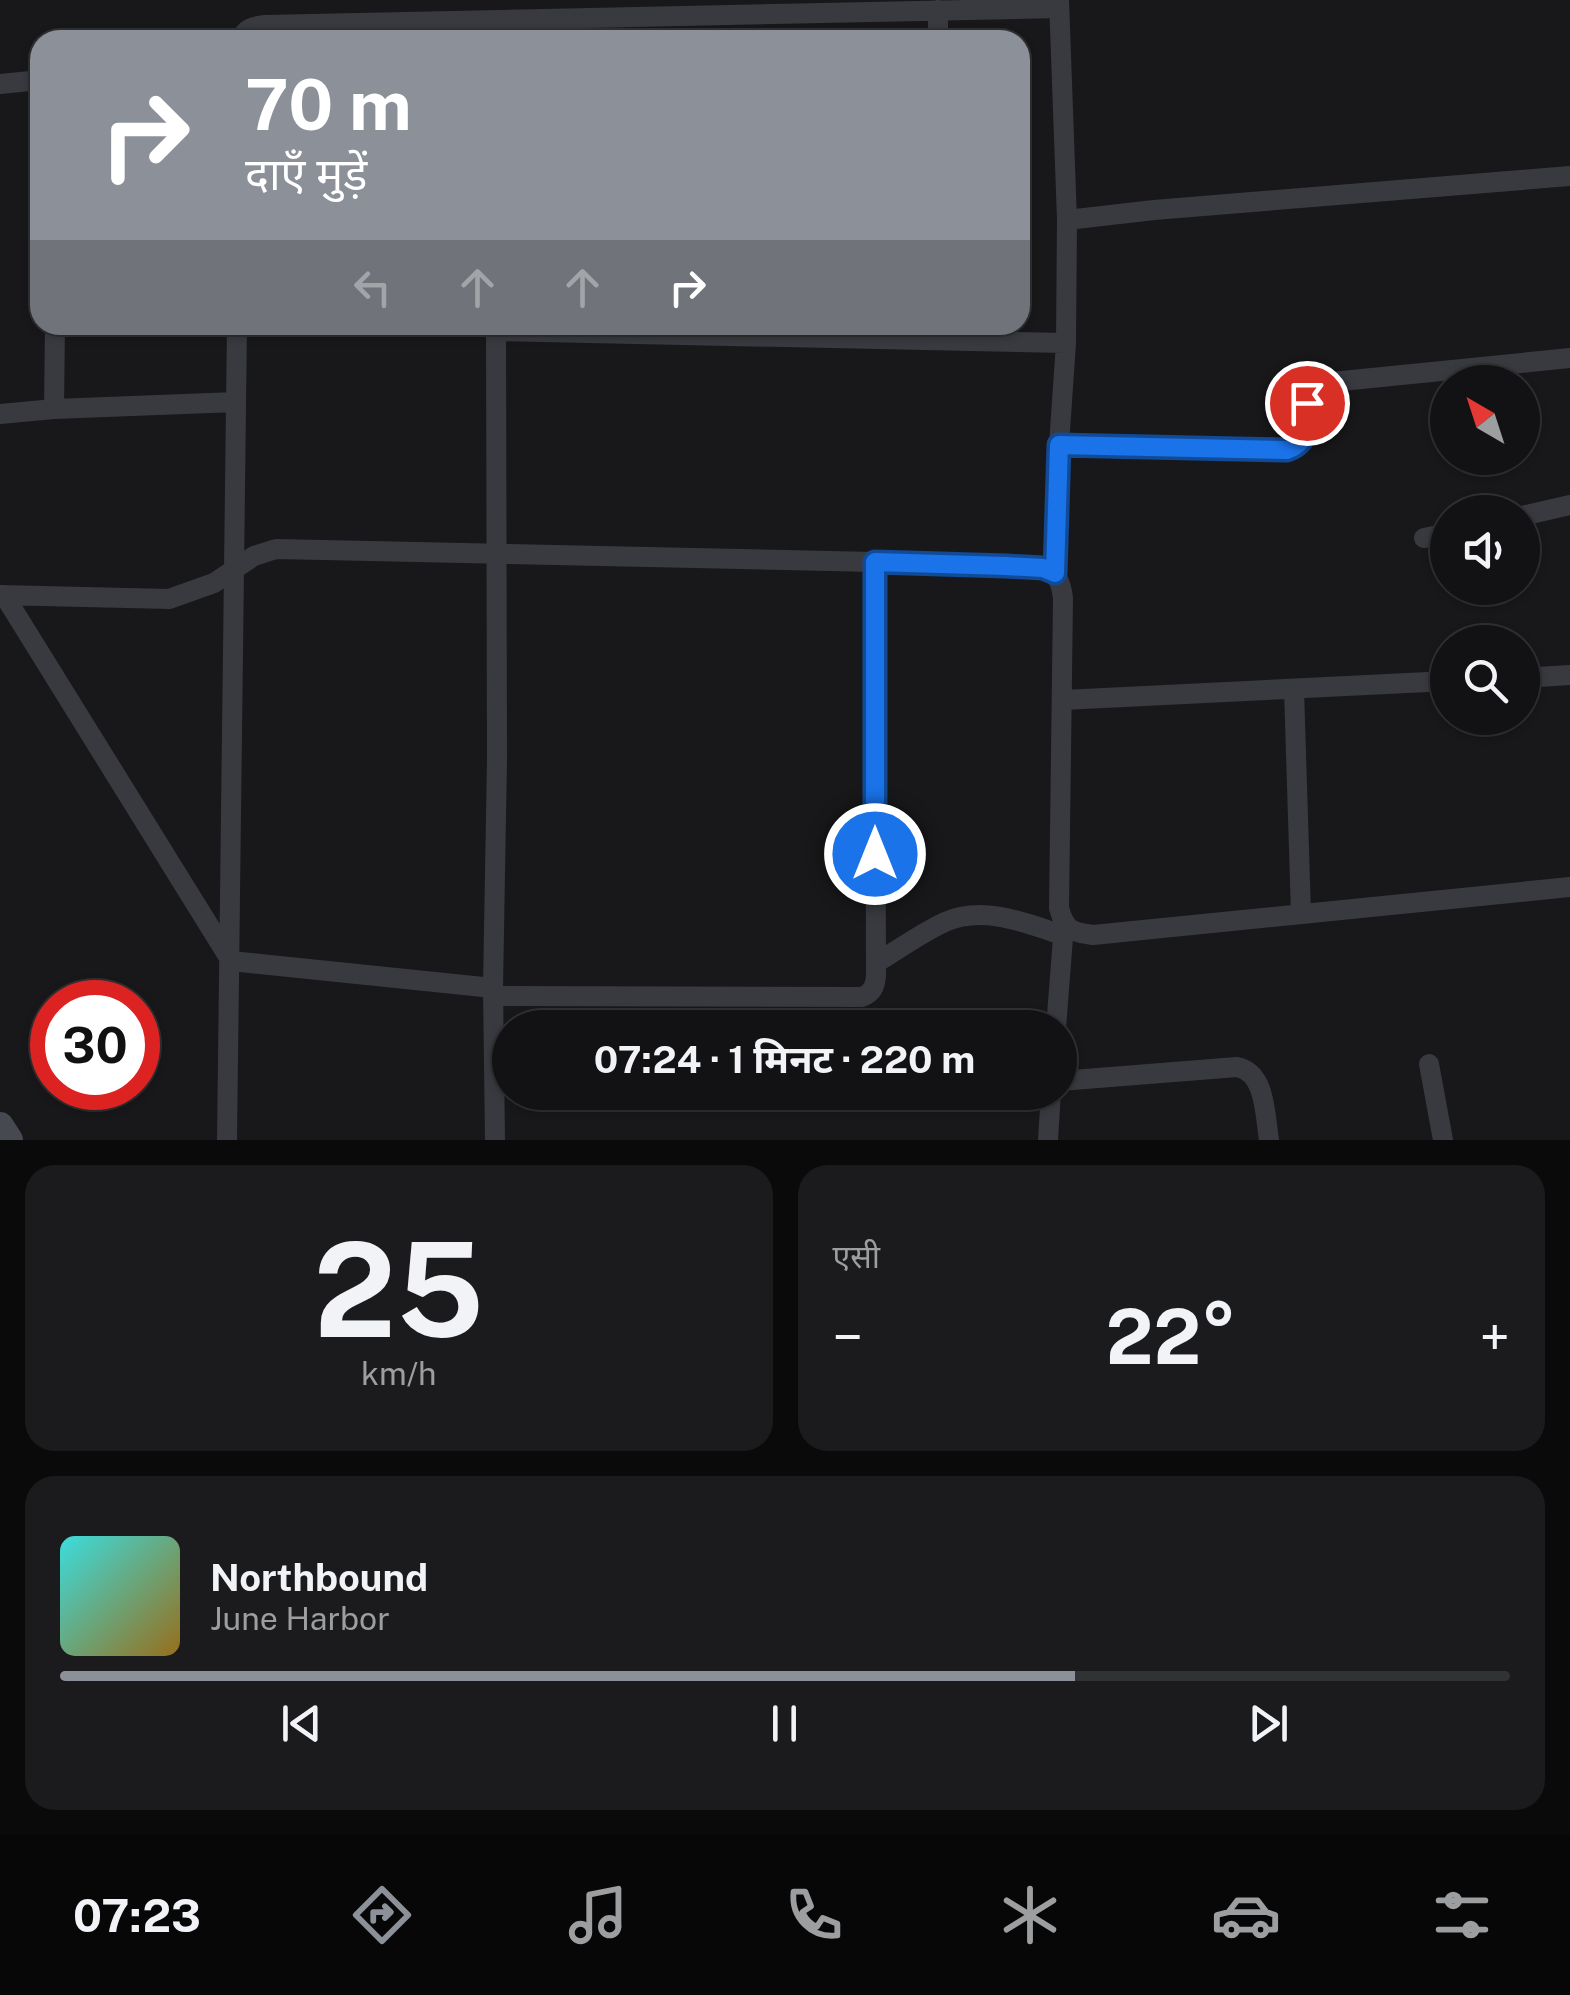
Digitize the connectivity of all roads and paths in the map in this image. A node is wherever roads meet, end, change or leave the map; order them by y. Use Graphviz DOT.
graph roads {
  1 [pos="1059,4"];
  2 [pos="938,10"];
  3 [pos="248,30"];
  4 [pos="503,30"];
  5 [pos="938,30"];
  6 [pos="30,81"];
  7 [pos="0,84"];
  8 [pos="1570,176"];
  9 [pos="1067,220"];
  10 [pos="55,335"];
  11 [pos="237,335"];
  12 [pos="496,335"];
  13 [pos="961,335"];
  14 [pos="1066,344"];
  15 [pos="1570,358"];
  16 [pos="236,402"];
  17 [pos="54,409"];
  18 [pos="0,414"];
  19 [pos="1059,445"];
  20 [pos="1570,505"];
  21 [pos="1540,512"];
  22 [pos="1430,536"];
  23 [pos="1424,538"];
  24 [pos="497,556"];
  25 [pos="875,562"];
  26 [pos="234,572"];
  27 [pos="1055,573"];
  28 [pos="2,595"];
  29 [pos="1570,675"];
  30 [pos="1540,677"];
  31 [pos="1430,682"];
  32 [pos="1294,689"];
  33 [pos="1063,700"];
  34 [pos="1570,888"];
  35 [pos="1301,914"];
  36 [pos="1063,930"];
  37 [pos="231,960"];
  38 [pos="876,963"];
  39 [pos="493,992"];
  40 [pos="1057,1010"];
  41 [pos="1429,1064"];
  42 [pos="1077,1080"];
  43 [pos="1050,1110"];
  44 [pos="0,1126"];
  45 [pos="9,1140"];
  46 [pos="227,1140"];
  47 [pos="494,1140"];
  48 [pos="1048,1140"];
  49 [pos="1269,1140"];
  50 [pos="1443,1140"];
  1 -- 2 [label="street"];
  1 -- 9 [label="street"];
  2 -- 4 [label="street"];
  2 -- 5 [label="street"];
  3 -- 4 [label="street"];
  6 -- 7 [label="street"];
  8 -- 9 [label="street"];
  9 -- 14 [label="street"];
  10 -- 17 [label="street"];
  11 -- 16 [label="street"];
  12 -- 24 [label="street"];
  13 -- 14 [label="street"];
  14 -- 19 [label="street"];
  15 -- 19 [label="street"];
  16 -- 17 [label="street"];
  16 -- 26 [label="street"];
  17 -- 18 [label="street"];
  19 -- 27 [label="street"];
  20 -- 21 [label="street"];
  22 -- 23 [label="street"];
  24 -- 25 [label="street"];
  24 -- 26 [label="street"];
  24 -- 39 [label="street"];
  25 -- 27 [label="street"];
  25 -- 38 [label="street"];
  26 -- 28 [label="street"];
  26 -- 37 [label="street"];
  27 -- 33 [label="street"];
  28 -- 37 [label="street"];
  29 -- 30 [label="street"];
  31 -- 32 [label="street"];
  32 -- 33 [label="street"];
  32 -- 35 [label="street"];
  33 -- 36 [label="street"];
  34 -- 35 [label="street"];
  35 -- 36 [label="street"];
  36 -- 38 [label="street"];
  36 -- 40 [label="street"];
  37 -- 39 [label="street"];
  37 -- 46 [label="street"];
  38 -- 39 [label="street"];
  39 -- 47 [label="street"];
  41 -- 50 [label="street"];
  42 -- 49 [label="street"];
  43 -- 48 [label="street"];
  44 -- 45 [label="street"];
}
